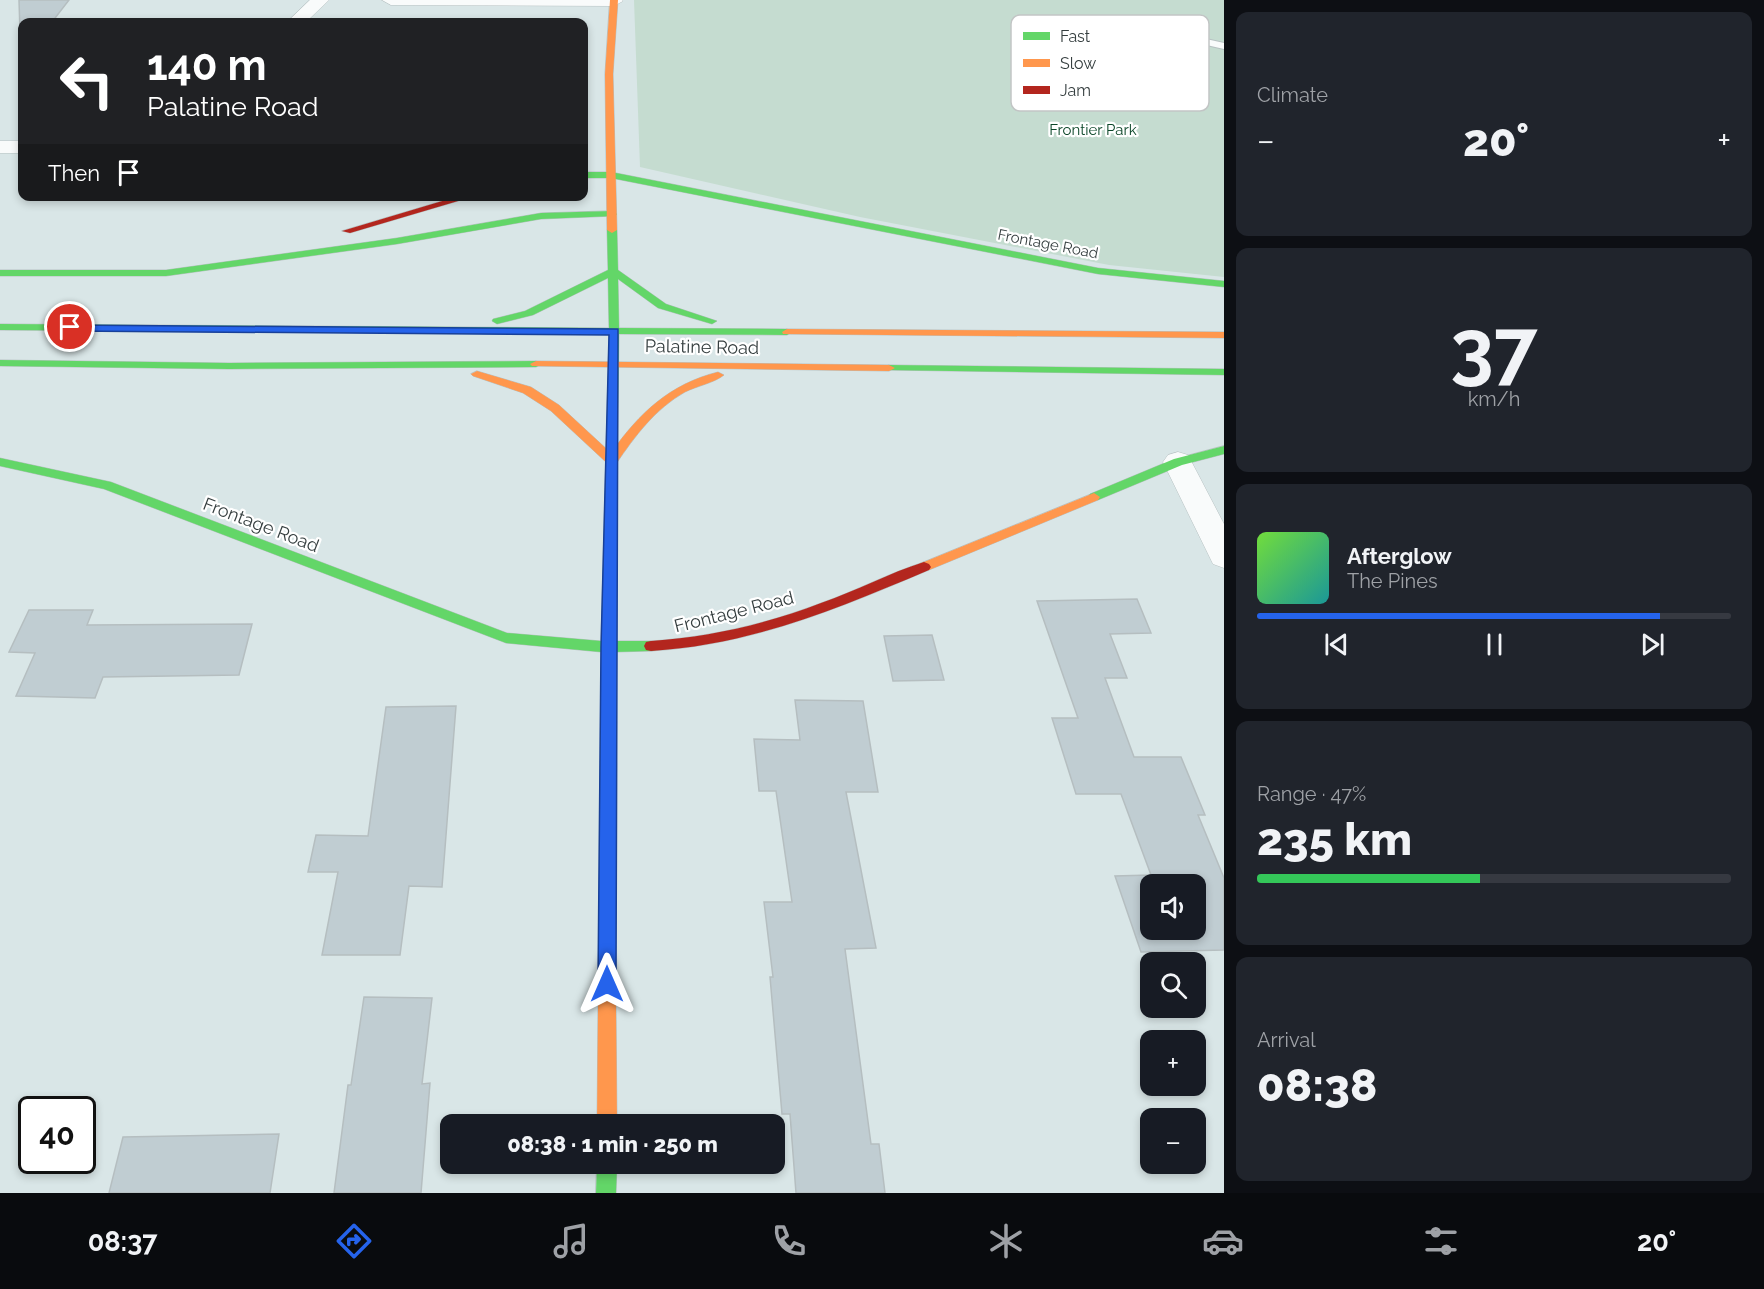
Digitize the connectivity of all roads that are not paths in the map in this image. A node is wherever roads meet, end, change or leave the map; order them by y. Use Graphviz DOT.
graph roads {
  1 [pos="320,0"];
  2 [pos="391,0"];
  3 [pos="614,1"];
  4 [pos="300,18"];
  5 [pos="1209,43"];
  6 [pos="1224,46"];
  7 [pos="0,147"];
  8 [pos="18,147"];
  9 [pos="588,175"];
  10 [pos="611,175"];
  11 [pos="453,201"];
  12 [pos="612,214"];
  13 [pos="613,271"];
  14 [pos="127,272"];
  15 [pos="0,273"];
  16 [pos="1224,284"];
  17 [pos="0,327"];
  18 [pos="440,331"];
  19 [pos="615,332"];
  20 [pos="766,333"];
  21 [pos="1224,335"];
  22 [pos="0,363"];
  23 [pos="614,364"];
  24 [pos="442,365"];
  25 [pos="755,366"];
  26 [pos="1224,372"];
  27 [pos="1224,450"];
  28 [pos="612,461"];
  29 [pos="0,462"];
  30 [pos="1178,462"];
  31 [pos="1224,556"];
  32 [pos="608,647"];
  33 [pos="607,1114"];
  34 [pos="607,1174"];
  35 [pos="606,1193"];
  1 -- 4 [label="street"];
  2 -- 3 [label="street"];
  3 -- 10 [label="main road"];
  5 -- 6 [label="lane"];
  7 -- 8 [label="street"];
  9 -- 10 [label="main road, Frontage Road"];
  10 -- 12 [label="main road"];
  10 -- 16 [label="main road, Frontage Road"];
  11 -- 14 [label="main road"];
  12 -- 13 [label="main road"];
  12 -- 14 [label="main road"];
  13 -- 18 [label="main road"];
  13 -- 19 [label="main road"];
  13 -- 20 [label="main road"];
  14 -- 15 [label="main road"];
  17 -- 18 [label="main road, Palatine Road"];
  18 -- 19 [label="main road, Palatine Road"];
  19 -- 20 [label="main road, Palatine Road"];
  19 -- 23 [label="main road"];
  20 -- 21 [label="main road, Palatine Road"];
  22 -- 24 [label="main road, Palatine Road"];
  23 -- 24 [label="main road, Palatine Road"];
  23 -- 25 [label="main road, Palatine Road"];
  23 -- 28 [label="main road"];
  24 -- 28 [label="main road"];
  25 -- 26 [label="main road, Palatine Road"];
  25 -- 28 [label="main road"];
  27 -- 30 [label="main road, Frontage Road"];
  28 -- 32 [label="main road"];
  29 -- 32 [label="main road, Frontage Road"];
  30 -- 31 [label="street"];
  30 -- 32 [label="main road, Frontage Road"];
  32 -- 33 [label="main road"];
  34 -- 35 [label="main road"];
}
